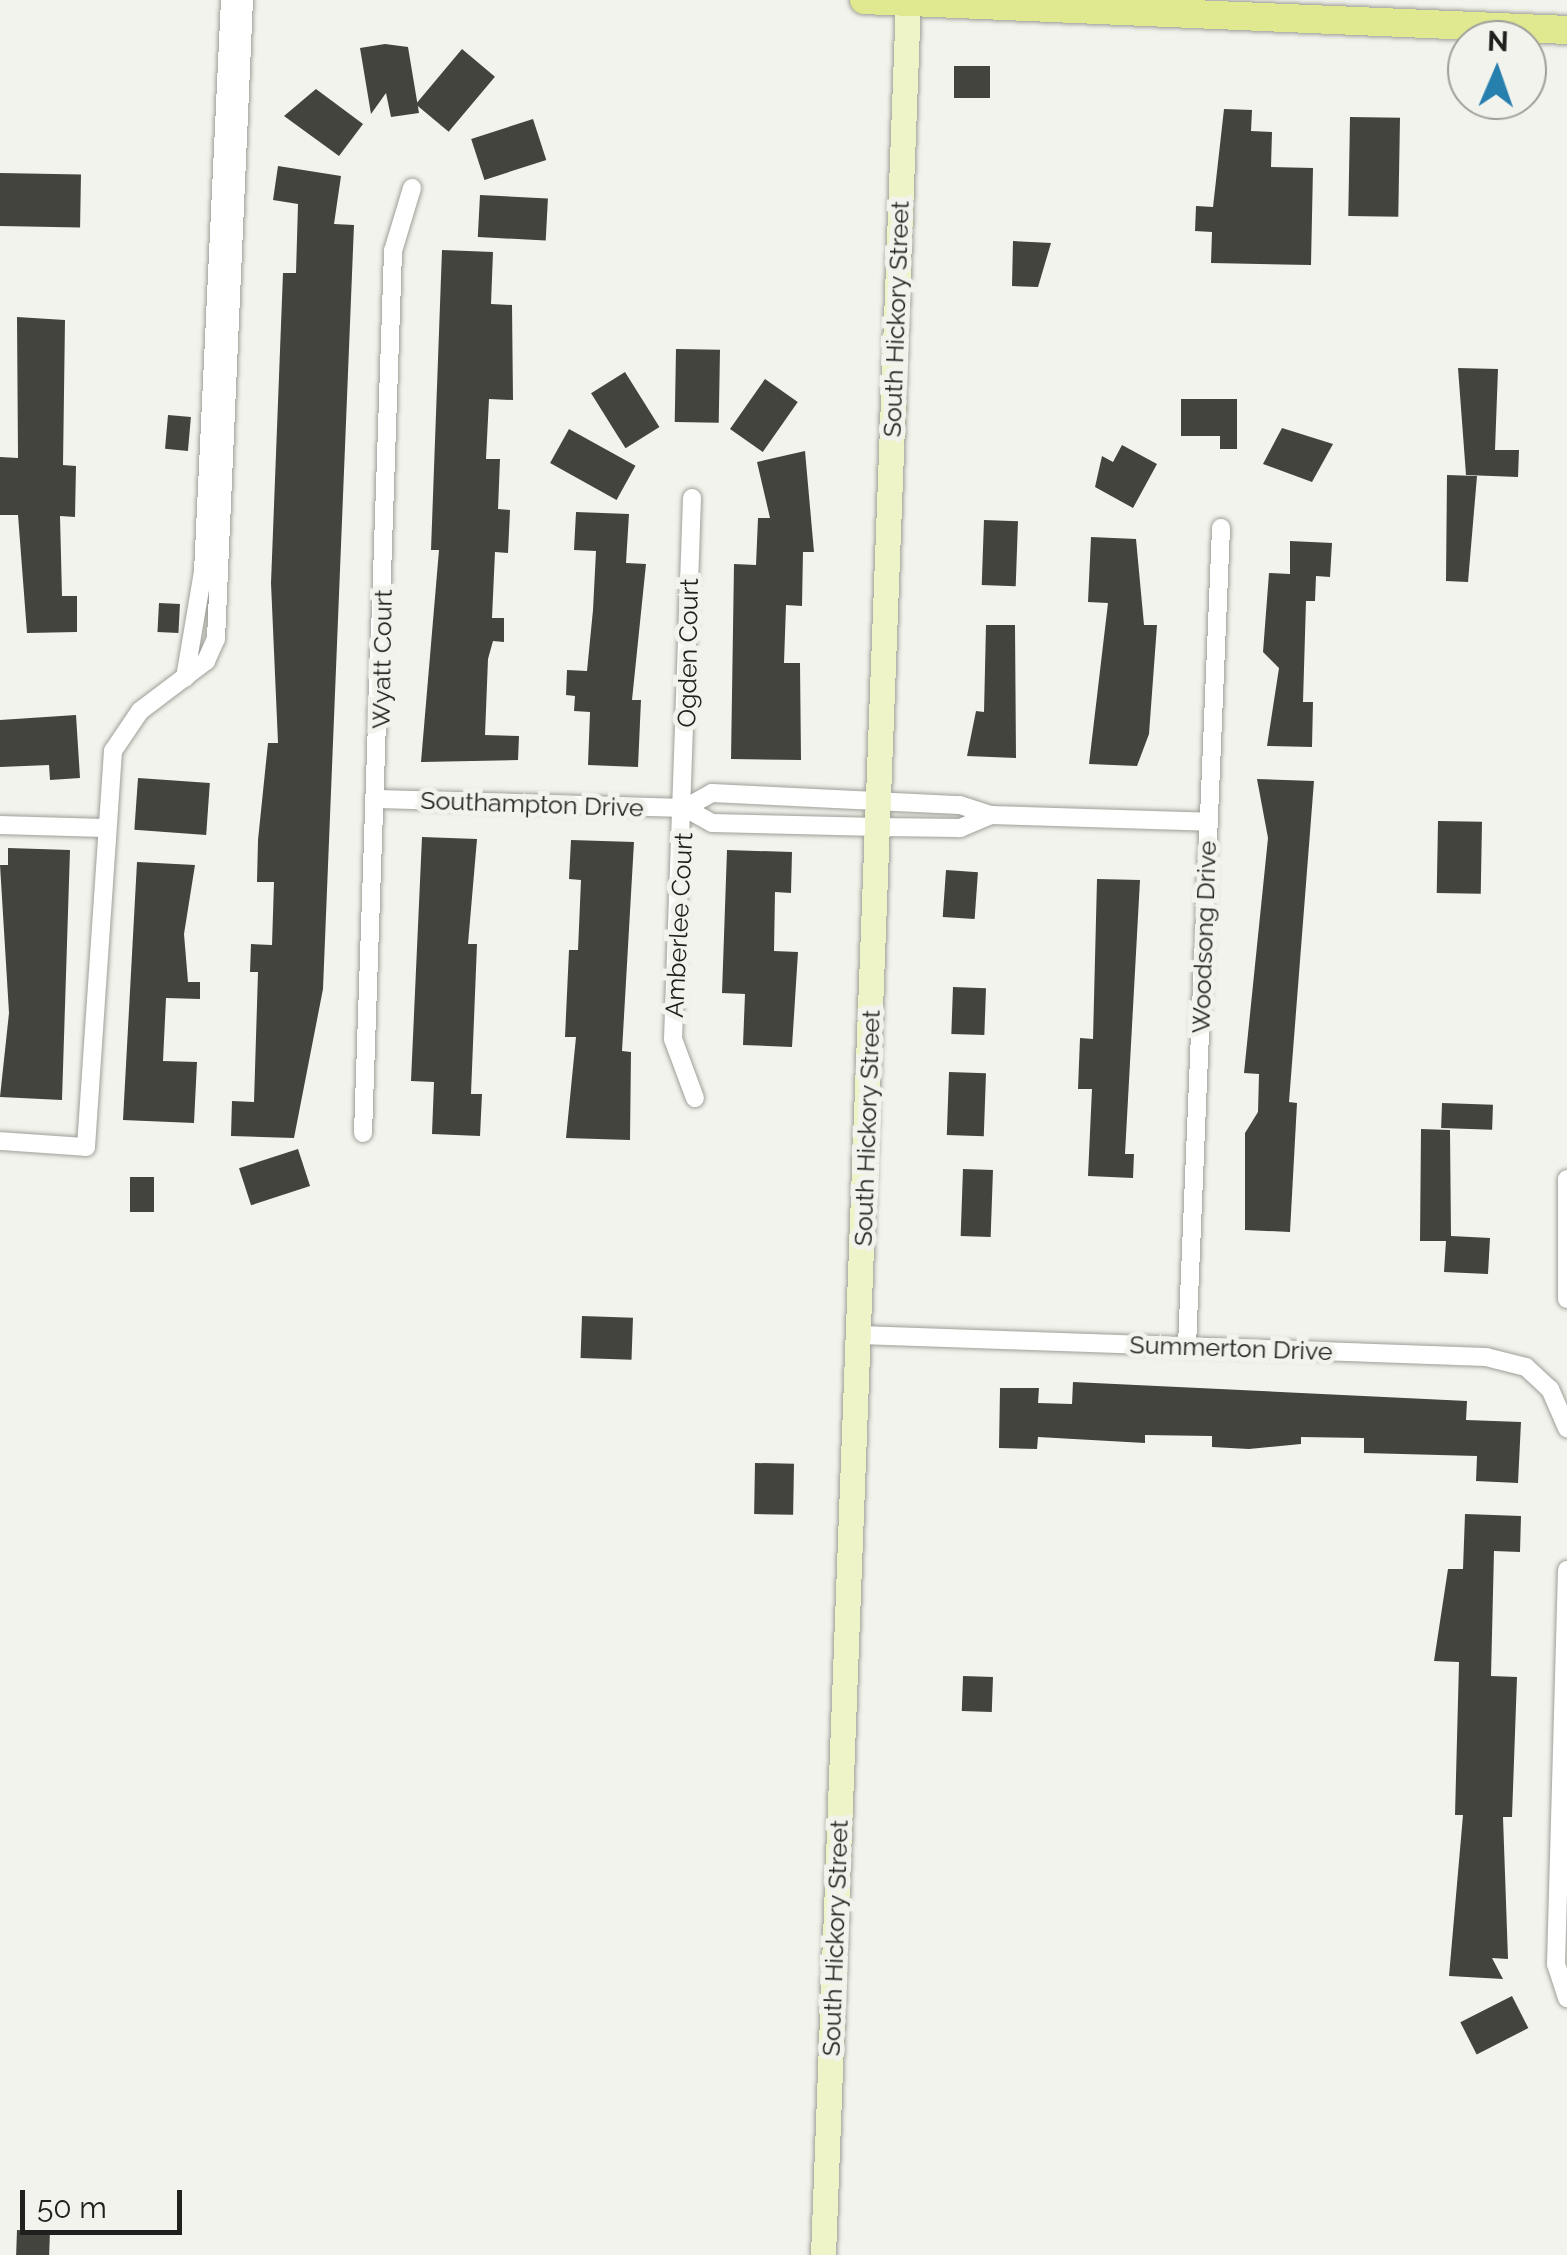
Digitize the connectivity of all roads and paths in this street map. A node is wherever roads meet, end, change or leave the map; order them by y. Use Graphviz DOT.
graph roads {
  1 [pos="230,0"];
  2 [pos="244,0"];
  3 [pos="864,0"];
  4 [pos="908,1"];
  5 [pos="1567,30"];
  6 [pos="412,188"];
  7 [pos="692,498"];
  8 [pos="1221,528"];
  9 [pos="185,678"];
  10 [pos="379,799"];
  11 [pos="878,799"];
  12 [pos="685,808"];
  13 [pos="991,816"];
  14 [pos="1209,822"];
  15 [pos="0,824"];
  16 [pos="878,826"];
  17 [pos="104,828"];
  18 [pos="695,1098"];
  19 [pos="363,1133"];
  20 [pos="0,1141"];
  21 [pos="1567,1179"];
  22 [pos="1565,1299"];
  23 [pos="860,1335"];
  24 [pos="1187,1346"];
  25 [pos="1567,1428"];
  26 [pos="1567,1570"];
  27 [pos="1567,1998"];
  28 [pos="822,2255"];
  1 -- 9 [label="street"];
  2 -- 9 [label="street"];
  3 -- 4 [label="main road"];
  4 -- 5 [label="main road"];
  4 -- 11 [label="street, South Hickory Street"];
  6 -- 10 [label="street, Wyatt Court"];
  7 -- 12 [label="street, Ogden Court"];
  8 -- 14 [label="street, Woodsong Drive"];
  9 -- 17 [label="street"];
  10 -- 12 [label="street, Southampton Drive"];
  10 -- 19 [label="street, Wyatt Court"];
  11 -- 12 [label="street, Southampton Drive"];
  11 -- 13 [label="street, Southampton Drive"];
  11 -- 16 [label="street, South Hickory Street"];
  12 -- 16 [label="street, Southampton Drive"];
  12 -- 18 [label="street, Amberlee Court"];
  13 -- 14 [label="street"];
  13 -- 16 [label="street, Southampton Drive"];
  14 -- 24 [label="street, Woodsong Drive"];
  15 -- 17 [label="street"];
  16 -- 23 [label="street, South Hickory Street"];
  17 -- 20 [label="street"];
  21 -- 22 [label="street"];
  23 -- 24 [label="street, Summerton Drive"];
  23 -- 28 [label="street, South Hickory Street"];
  24 -- 25 [label="street, Summerton Drive"];
  26 -- 27 [label="street"];
}
